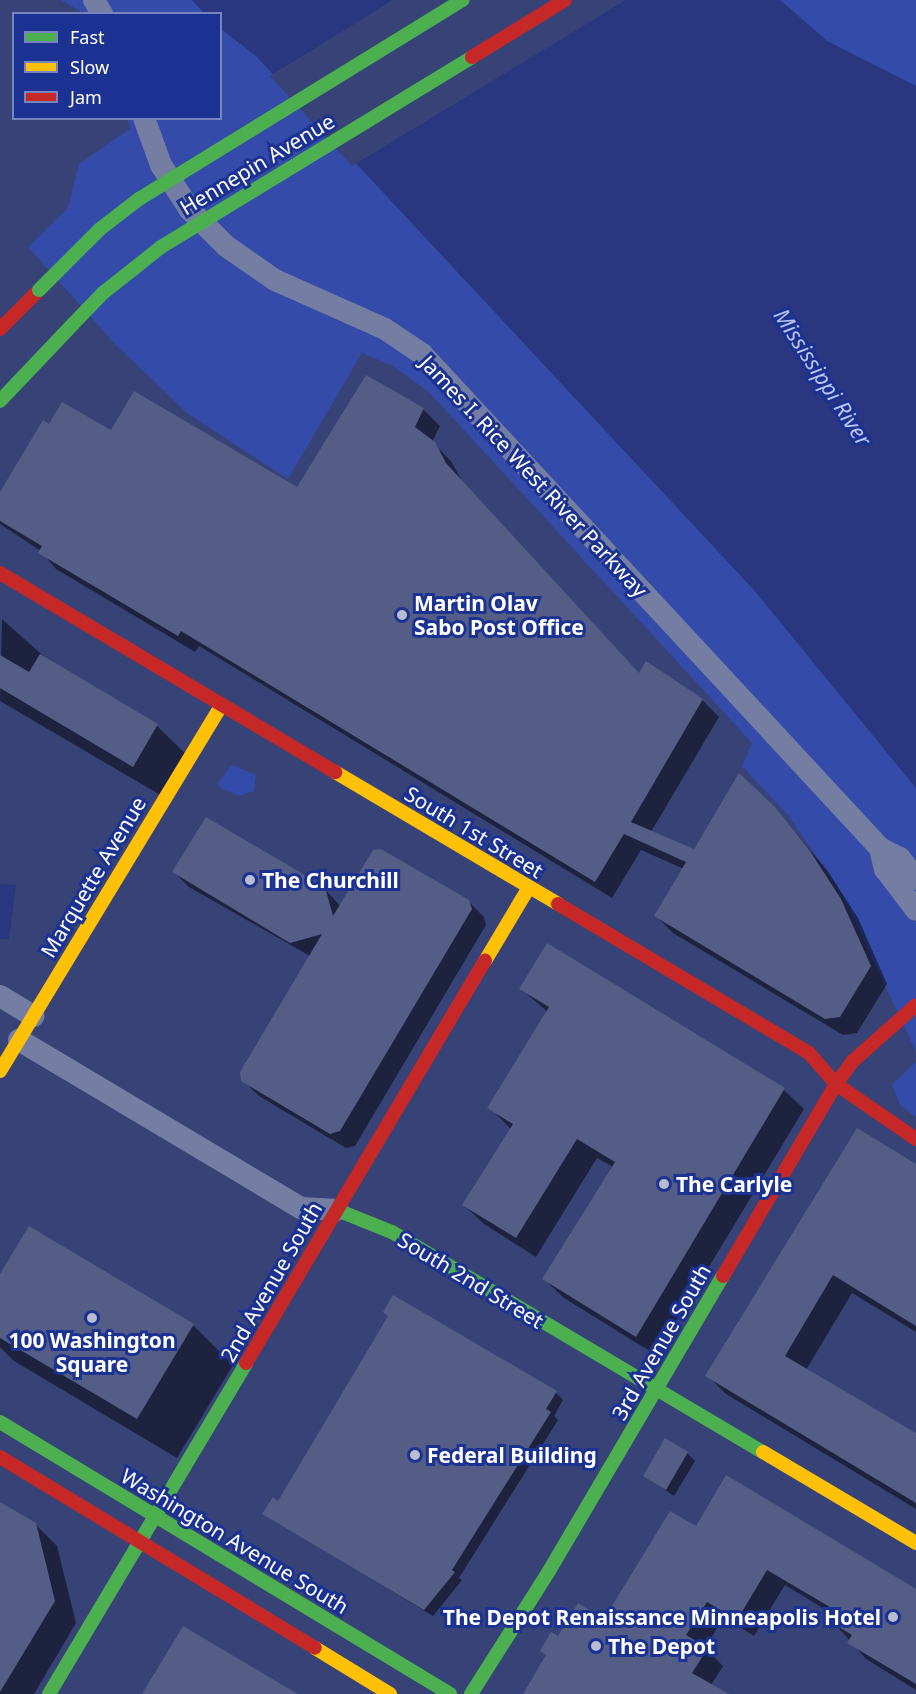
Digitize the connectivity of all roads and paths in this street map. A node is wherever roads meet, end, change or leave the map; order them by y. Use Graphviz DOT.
graph roads {
  1 [pos="463,0"];
  2 [pos="565,0"];
  3 [pos="145,120"];
  4 [pos="0,329"];
  5 [pos="0,401"];
  6 [pos="0,573"];
  7 [pos="222,705"];
  8 [pos="880,848"];
  9 [pos="916,879"];
  10 [pos="528,889"];
  11 [pos="916,910"];
  12 [pos="0,996"];
  13 [pos="916,1005"];
  14 [pos="33,1016"];
  15 [pos="19,1040"];
  16 [pos="0,1071"];
  17 [pos="836,1084"];
  18 [pos="916,1139"];
  19 [pos="337,1210"];
  20 [pos="658,1390"];
  21 [pos="0,1422"];
  22 [pos="0,1457"];
  23 [pos="153,1516"];
  24 [pos="138,1541"];
  25 [pos="916,1543"];
  26 [pos="49,1694"];
  27 [pos="390,1694"];
  28 [pos="450,1694"];
  29 [pos="471,1694"];
  1 -- 4 [label="street, Hennepin Avenue, bridge"];
  2 -- 5 [label="street, Hennepin Avenue, bridge"];
  3 -- 8 [label="street, James I. Rice West River Parkway"];
  6 -- 7 [label="street, South 1st Street"];
  7 -- 10 [label="street, South 1st Street"];
  7 -- 14 [label="street, Marquette Avenue"];
  8 -- 9 [label="street, James I. Rice West River Parkway"];
  8 -- 11 [label="street, James I. Rice West River Parkway"];
  10 -- 17 [label="street, South 1st Street"];
  10 -- 19 [label="street, 2nd Avenue South"];
  12 -- 14 [label="street"];
  13 -- 17 [label="street, 3rd Avenue South"];
  14 -- 15 [label="street, Marquette Avenue"];
  15 -- 16 [label="street, Marquette Avenue"];
  15 -- 19 [label="street, South 2nd Street"];
  17 -- 18 [label="street, South 1st Street"];
  17 -- 20 [label="street, 3rd Avenue South"];
  19 -- 20 [label="street, South 2nd Street"];
  19 -- 23 [label="street, 2nd Avenue South"];
  20 -- 25 [label="street, South 2nd Street"];
  20 -- 29 [label="street, 3rd Avenue South"];
  21 -- 23 [label="street, Washington Avenue South"];
  22 -- 24 [label="street"];
  23 -- 24 [label="street, 2nd Avenue South"];
  23 -- 28 [label="street, Washington Avenue South"];
  24 -- 26 [label="street, 2nd Avenue South"];
  24 -- 27 [label="street"];
}
